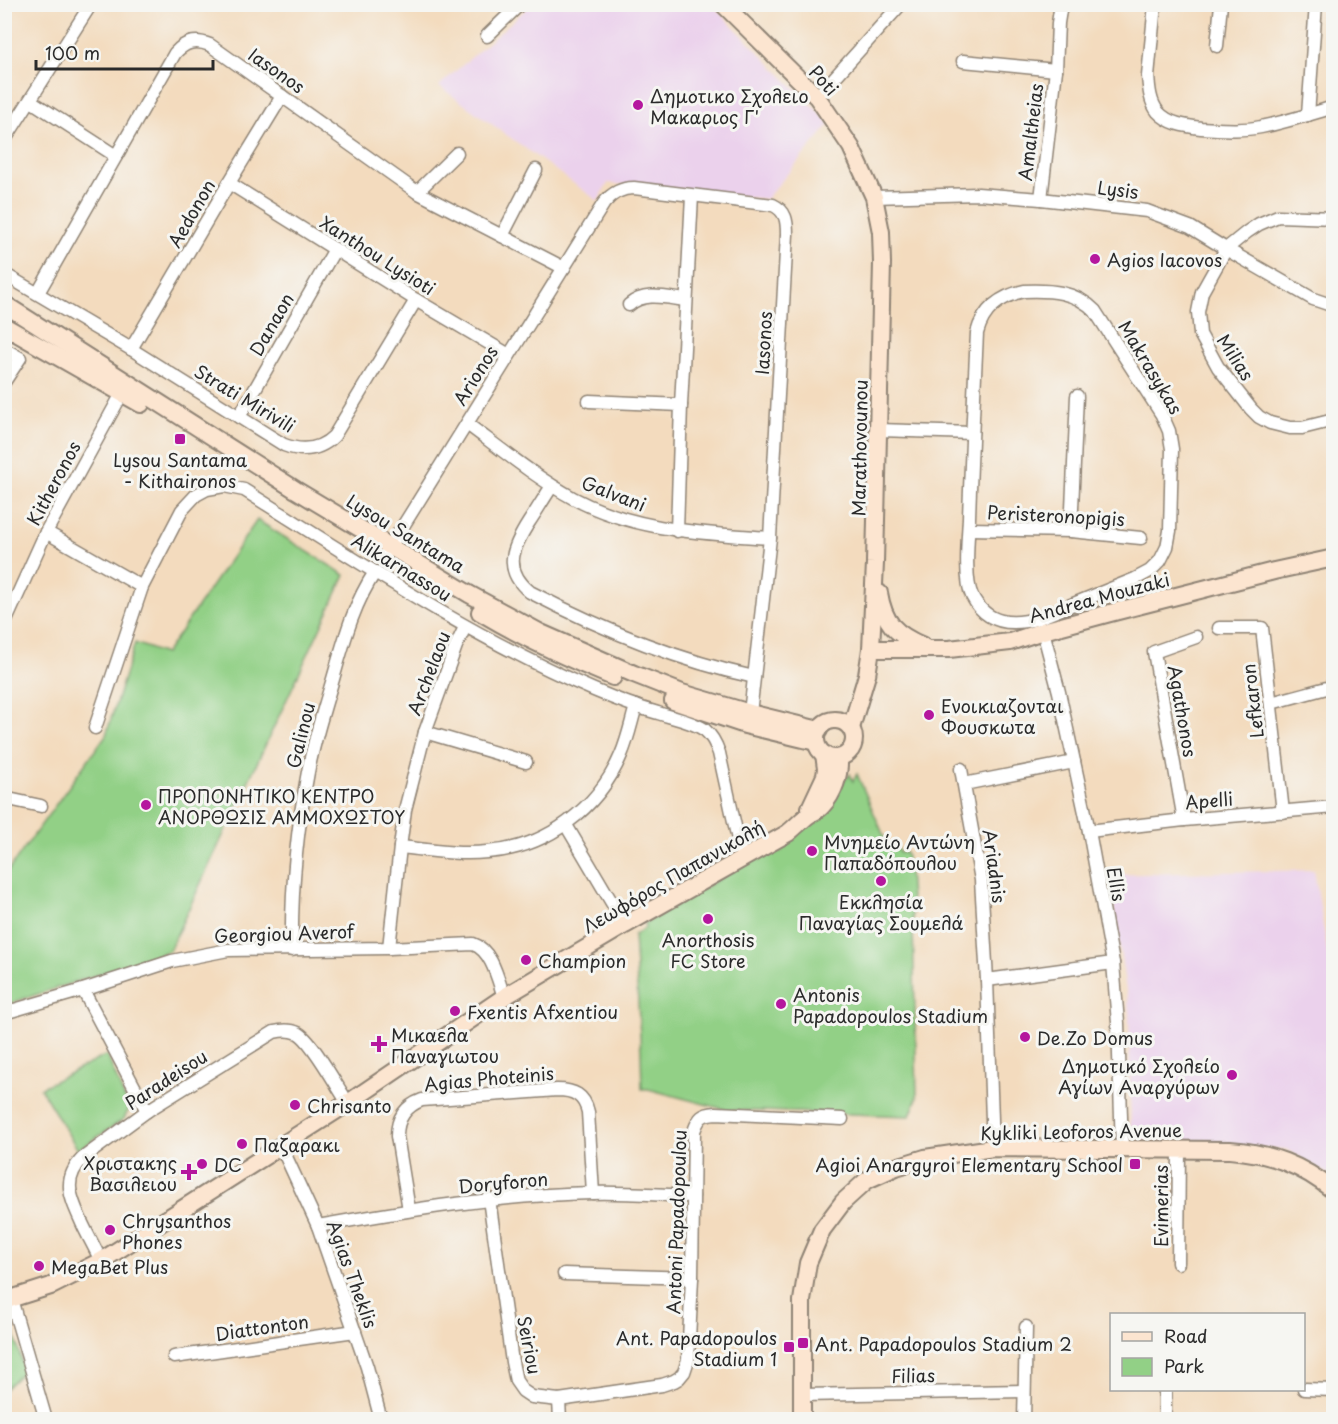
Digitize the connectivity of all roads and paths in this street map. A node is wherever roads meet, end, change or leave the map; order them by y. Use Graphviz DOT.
graph roads {
  1 [pos="91,4"];
  2 [pos="520,4"];
  3 [pos="723,4"];
  4 [pos="901,4"];
  5 [pos="1061,4"];
  6 [pos="1155,4"];
  7 [pos="1221,4"];
  8 [pos="1316,4"];
  9 [pos="487,36"];
  10 [pos="1217,46"];
  11 [pos="963,61"];
  12 [pos="1056,70"];
  13 [pos="282,96"];
  14 [pos="817,97"];
  15 [pos="31,101"];
  16 [pos="1334,107"];
  17 [pos="1308,115"];
  18 [pos="4,141"];
  19 [pos="457,153"];
  20 [pos="116,156"];
  21 [pos="536,170"];
  22 [pos="229,183"];
  23 [pos="417,192"];
  24 [pos="692,196"];
  25 [pos="874,197"];
  26 [pos="1041,198"];
  27 [pos="597,214"];
  28 [pos="1334,218"];
  29 [pos="502,236"];
  30 [pos="335,249"];
  31 [pos="1226,249"];
  32 [pos="564,268"];
  33 [pos="4,274"];
  34 [pos="38,293"];
  35 [pos="416,300"];
  36 [pos="686,300"];
  37 [pos="4,304"];
  38 [pos="629,305"];
  39 [pos="1334,306"];
  40 [pos="4,326"];
  41 [pos="4,348"];
  42 [pos="131,349"];
  43 [pos="509,355"];
  44 [pos="4,382"];
  45 [pos="125,388"];
  46 [pos="1077,396"];
  47 [pos="589,401"];
  48 [pos="681,405"];
  49 [pos="239,417"];
  50 [pos="1334,420"];
  51 [pos="467,424"];
  52 [pos="879,430"];
  53 [pos="972,433"];
  54 [pos="552,486"];
  55 [pos="969,529"];
  56 [pos="677,531"];
  57 [pos="1071,531"];
  58 [pos="46,532"];
  59 [pos="770,538"];
  60 [pos="1141,538"];
  61 [pos="388,550"];
  62 [pos="1334,558"];
  63 [pos="875,563"];
  64 [pos="375,572"];
  65 [pos="142,587"];
  66 [pos="9,605"];
  67 [pos="4,625"];
  68 [pos="465,627"];
  69 [pos="1220,628"];
  70 [pos="1043,631"];
  71 [pos="1196,637"];
  72 [pos="871,649"];
  73 [pos="929,649"];
  74 [pos="754,677"];
  75 [pos="1334,686"];
  76 [pos="859,700"];
  77 [pos="1270,703"];
  78 [pos="636,706"];
  79 [pos="750,713"];
  80 [pos="835,720"];
  81 [pos="95,728"];
  82 [pos="851,728"];
  83 [pos="425,732"];
  84 [pos="824,746"];
  85 [pos="526,762"];
  86 [pos="1074,762"];
  87 [pos="961,769"];
  88 [pos="964,784"];
  89 [pos="4,798"];
  90 [pos="41,807"];
  91 [pos="1334,807"];
  92 [pos="1283,812"];
  93 [pos="1184,820"];
  94 [pos="566,825"];
  95 [pos="1089,831"];
  96 [pos="400,847"];
  97 [pos="742,858"];
  98 [pos="625,925"];
  99 [pos="389,948"];
  100 [pos="292,950"];
  101 [pos="1113,963"];
  102 [pos="987,980"];
  103 [pos="83,990"];
  104 [pos="504,997"];
  105 [pos="4,1013"];
  106 [pos="348,1103"];
  107 [pos="147,1111"];
  108 [pos="842,1119"];
  109 [pos="281,1146"];
  110 [pos="993,1148"];
  111 [pos="1122,1149"];
  112 [pos="1179,1149"];
  113 [pos="1334,1191"];
  114 [pos="593,1192"];
  115 [pos="693,1197"];
  116 [pos="489,1199"];
  117 [pos="409,1210"];
  118 [pos="318,1226"];
  119 [pos="101,1261"];
  120 [pos="1178,1263"];
  121 [pos="564,1274"];
  122 [pos="692,1278"];
  123 [pos="8,1300"];
  124 [pos="1026,1327"];
  125 [pos="355,1332"];
  126 [pos="174,1358"];
  127 [pos="662,1384"];
  128 [pos="1305,1389"];
  129 [pos="1334,1390"];
  130 [pos="1024,1391"];
  131 [pos="1165,1391"];
  132 [pos="802,1395"];
  133 [pos="559,1400"];
  134 [pos="46,1419"];
  135 [pos="381,1419"];
  136 [pos="560,1419"];
  137 [pos="802,1419"];
  138 [pos="1024,1419"];
  139 [pos="1165,1419"];
  1 -- 15 [label="street"];
  2 -- 9 [label="street"];
  3 -- 14 [label="street, Poti"];
  4 -- 14 [label="street"];
  5 -- 12 [label="street, Amaltheias"];
  6 -- 17 [label="street"];
  7 -- 10 [label="street"];
  8 -- 17 [label="street"];
  11 -- 12 [label="street, Amaltheias"];
  12 -- 26 [label="street, Amaltheias"];
  13 -- 20 [label="street, Iasonos"];
  13 -- 22 [label="street, Aedonon"];
  13 -- 23 [label="street, Iasonos"];
  14 -- 25 [label="street, Poti"];
  15 -- 18 [label="street"];
  15 -- 20 [label="street"];
  16 -- 17 [label="street"];
  19 -- 23 [label="street"];
  20 -- 34 [label="street, Iasonos"];
  21 -- 29 [label="street"];
  22 -- 30 [label="street, Xanthou Lysioti"];
  22 -- 42 [label="street, Aedonon"];
  23 -- 29 [label="street, Iasonos"];
  24 -- 27 [label="street, Iasonos"];
  24 -- 36 [label="street"];
  24 -- 59 [label="street, Iasonos"];
  25 -- 26 [label="street, Lysis"];
  25 -- 52 [label="street, Marathovounou"];
  26 -- 31 [label="street, Lysis"];
  27 -- 32 [label="street, Arionos"];
  28 -- 31 [label="street, Milias"];
  29 -- 32 [label="street, Iasonos"];
  30 -- 35 [label="street, Xanthou Lysioti"];
  30 -- 49 [label="street, Danaon"];
  31 -- 39 [label="street, Lysis"];
  31 -- 50 [label="street, Milias"];
  32 -- 43 [label="street, Arionos"];
  33 -- 34 [label="street, Strati Mirivili"];
  34 -- 42 [label="street, Strati Mirivili"];
  35 -- 43 [label="street, Xanthou Lysioti"];
  35 -- 49 [label="street, Strati Mirivili"];
  36 -- 38 [label="street"];
  36 -- 48 [label="street"];
  37 -- 45 [label="street, Lysou Santama"];
  40 -- 45 [label="street, Lysou Santama"];
  41 -- 44 [label="street"];
  42 -- 49 [label="street, Strati Mirivili"];
  43 -- 51 [label="street, Arionos"];
  45 -- 58 [label="street, Kitheronos"];
  45 -- 61 [label="street, Lysou Santama"];
  46 -- 57 [label="street"];
  47 -- 48 [label="street"];
  48 -- 56 [label="street"];
  51 -- 54 [label="street, Galvani"];
  51 -- 61 [label="street, Arionos"];
  52 -- 53 [label="street"];
  52 -- 63 [label="street, Marathovounou"];
  53 -- 55 [label="street, Makrasykas"];
  53 -- 55 [label="street, Makrasykas"];
  54 -- 56 [label="street, Galvani"];
  54 -- 74 [label="street"];
  55 -- 57 [label="street, Peristeronopigis"];
  56 -- 59 [label="street, Galvani"];
  57 -- 60 [label="street, Peristeronopigis"];
  58 -- 65 [label="street"];
  58 -- 66 [label="street, Kitheronos"];
  59 -- 74 [label="street, Iasonos"];
  61 -- 79 [label="street, Lysou Santama"];
  61 -- 84 [label="street, Lysou Santama"];
  62 -- 70 [label="street, Andrea Mouzaki"];
  63 -- 72 [label="street, Marathovounou"];
  63 -- 73 [label="street"];
  64 -- 65 [label="street, Alikarnassou"];
  64 -- 68 [label="street, Alikarnassou"];
  64 -- 100 [label="street, Galinou"];
  65 -- 81 [label="street, Alikarnassou"];
  66 -- 67 [label="street, Kitheronos"];
  68 -- 78 [label="street, Alikarnassou"];
  68 -- 83 [label="street, Archelaou"];
  69 -- 77 [label="street, Lefkaron"];
  70 -- 73 [label="street, Andrea Mouzaki"];
  70 -- 86 [label="street, Ellis"];
  71 -- 93 [label="street, Agathonos"];
  72 -- 73 [label="street, Andrea Mouzaki"];
  72 -- 76 [label="street, Marathovounou"];
  74 -- 79 [label="street, Iasonos"];
  75 -- 77 [label="street"];
  76 -- 80 [label="street"];
  76 -- 82 [label="street, Marathovounou"];
  77 -- 92 [label="street, Lefkaron"];
  78 -- 94 [label="street"];
  78 -- 97 [label="street, Alikarnassou"];
  79 -- 84 [label="street, Lysou Santama"];
  80 -- 82 [label="street"];
  80 -- 84 [label="street"];
  82 -- 84 [label="street, Marathovounou"];
  83 -- 85 [label="street, Archelaou"];
  83 -- 96 [label="street, Archelaou"];
  84 -- 97 [label="street, Λεωφόρος Παπανικολή"];
  86 -- 88 [label="street"];
  86 -- 95 [label="street, Ellis"];
  87 -- 88 [label="street, Ariadnis"];
  88 -- 102 [label="street, Ariadnis"];
  89 -- 90 [label="street"];
  91 -- 92 [label="street, Apelli"];
  92 -- 93 [label="street, Apelli"];
  93 -- 95 [label="street, Apelli"];
  94 -- 96 [label="street"];
  94 -- 98 [label="street"];
  95 -- 101 [label="street, Ellis"];
  96 -- 99 [label="street, Archelaou"];
  97 -- 98 [label="street, Λεωφόρος Παπανικολή"];
  98 -- 104 [label="street, Λεωφόρος Παπανικολή"];
  99 -- 100 [label="street, Georgiou Averof"];
  99 -- 104 [label="street, Georgiou Averof"];
  100 -- 103 [label="street, Georgiou Averof"];
  101 -- 102 [label="street"];
  101 -- 111 [label="street, Ellis"];
  102 -- 110 [label="street, Ariadnis"];
  103 -- 105 [label="street, Georgiou Averof"];
  103 -- 107 [label="street"];
  104 -- 106 [label="street, Λεωφόρος Παπανικολή"];
  106 -- 107 [label="street, Paradeisou"];
  106 -- 109 [label="street, Λεωφόρος Παπανικολή"];
  107 -- 119 [label="street, Paradeisou"];
  108 -- 115 [label="street, Antoni Papadopoulou"];
  109 -- 118 [label="street, Agias Theklis"];
  109 -- 119 [label="street, Λεωφόρος Παπανικολή"];
  110 -- 111 [label="street, Kykliki Leoforos Avenue"];
  110 -- 132 [label="street, Kykliki Leoforos Avenue"];
  111 -- 112 [label="street, Kykliki Leoforos Avenue"];
  112 -- 113 [label="street, Kykliki Leoforos Avenue"];
  112 -- 120 [label="street, Evimerias"];
  114 -- 115 [label="street, Doryforon"];
  114 -- 116 [label="street, Doryforon"];
  114 -- 117 [label="street, Agias Photeinis"];
  115 -- 122 [label="street, Antoni Papadopoulou"];
  116 -- 117 [label="street, Doryforon"];
  116 -- 133 [label="street, Seiriou"];
  117 -- 118 [label="street, Doryforon"];
  118 -- 125 [label="street, Agias Theklis"];
  119 -- 123 [label="street, Λεωφόρος Παπανικολή"];
  121 -- 122 [label="street"];
  122 -- 127 [label="street, Antoni Papadopoulou"];
  123 -- 134 [label="street"];
  124 -- 130 [label="street"];
  125 -- 126 [label="street, Diattonton"];
  125 -- 135 [label="street, Agias Theklis"];
  127 -- 133 [label="street, Seiriou"];
  128 -- 129 [label="street"];
  130 -- 132 [label="street, Filias"];
  130 -- 138 [label="street"];
  131 -- 139 [label="street"];
  132 -- 137 [label="street, Kykliki Leoforos Avenue"];
  133 -- 136 [label="street"];
}
